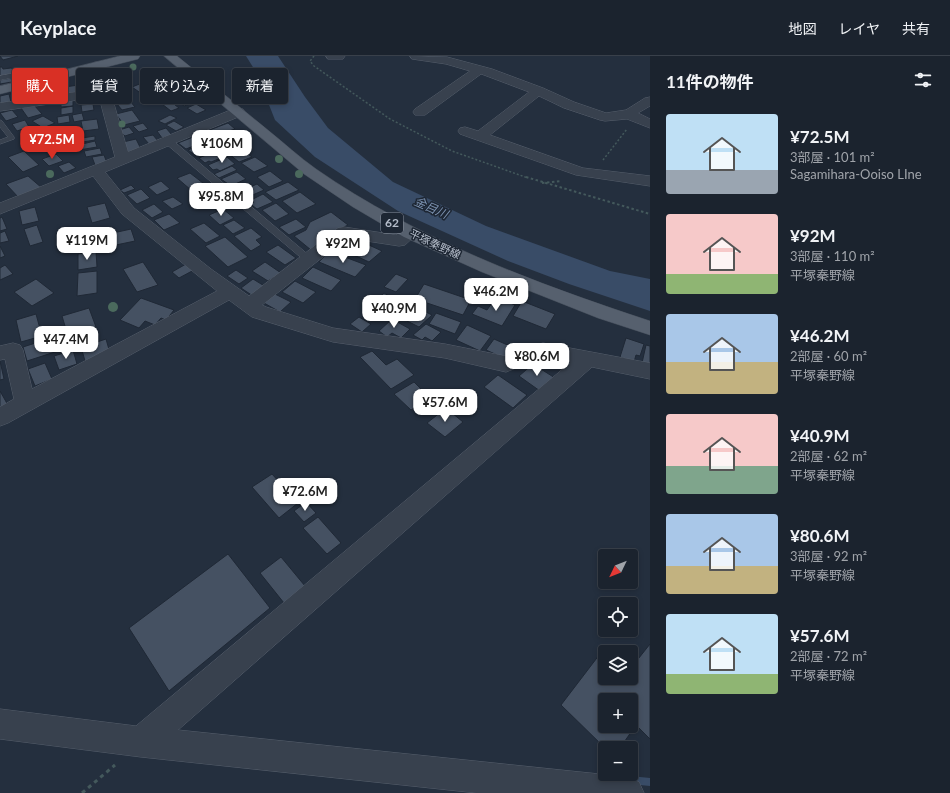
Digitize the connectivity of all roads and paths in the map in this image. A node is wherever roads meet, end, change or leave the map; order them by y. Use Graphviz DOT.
graph roads {
  1 [pos="134,56"];
  2 [pos="170,56"];
  3 [pos="332,56"];
  4 [pos="339,56"];
  5 [pos="416,56"];
  6 [pos="97,66"];
  7 [pos="479,70"];
  8 [pos="68,73"];
  9 [pos="12,76"];
  10 [pos="0,78"];
  11 [pos="12,87"];
  12 [pos="0,90"];
  13 [pos="538,91"];
  14 [pos="76,96"];
  15 [pos="650,101"];
  16 [pos="107,104"];
  17 [pos="0,107"];
  18 [pos="407,107"];
  19 [pos="238,112"];
  20 [pos="420,112"];
  21 [pos="433,116"];
  22 [pos="633,116"];
  23 [pos="0,122"];
  24 [pos="650,124"];
  25 [pos="465,131"];
  26 [pos="481,136"];
  27 [pos="168,141"];
  28 [pos="0,142"];
  29 [pos="123,160"];
  30 [pos="96,170"];
  31 [pos="587,173"];
  32 [pos="561,181"];
  33 [pos="650,181"];
  34 [pos="541,183"];
  35 [pos="0,209"];
  36 [pos="410,233"];
  37 [pos="308,259"];
  38 [pos="230,291"];
  39 [pos="250,305"];
  40 [pos="650,328"];
  41 [pos="0,353"];
  42 [pos="588,359"];
  43 [pos="650,372"];
  44 [pos="25,403"];
  45 [pos="0,417"];
  46 [pos="0,724"];
  47 [pos="141,742"];
  48 [pos="82,793"];
  49 [pos="628,793"];
  1 -- 6 [label="main road"];
  2 -- 19 [label="main road, 平塚秦野線 / 62"];
  3 -- 4 [label="street"];
  5 -- 7 [label="street"];
  6 -- 8 [label="main road"];
  7 -- 13 [label="street"];
  7 -- 20 [label="street"];
  9 -- 10 [label="lane"];
  11 -- 12 [label="main road"];
  13 -- 22 [label="street"];
  13 -- 26 [label="street"];
  14 -- 17 [label="street"];
  15 -- 22 [label="street"];
  16 -- 29 [label="street"];
  18 -- 20 [label="street"];
  19 -- 27 [label="street"];
  19 -- 36 [label="main road, 平塚秦野線 / 62"];
  20 -- 21 [label="street"];
  22 -- 24 [label="street"];
  22 -- 31 [label="path"];
  23 -- 28 [label="lane"];
  25 -- 26 [label="street"];
  26 -- 31 [label="street"];
  27 -- 29 [label="street"];
  27 -- 37 [label="lane"];
  29 -- 30 [label="street"];
  30 -- 35 [label="street"];
  30 -- 38 [label="street"];
  31 -- 32 [label="street"];
  31 -- 33 [label="street"];
  32 -- 34 [label="path"];
  36 -- 37 [label="street"];
  36 -- 40 [label="main road, 平塚秦野線 / 62"];
  37 -- 39 [label="street"];
  38 -- 39 [label="street"];
  38 -- 44 [label="street"];
  39 -- 42 [label="street"];
  41 -- 44 [label="street"];
  42 -- 43 [label="street"];
  42 -- 47 [label="street"];
  44 -- 45 [label="street"];
  46 -- 47 [label="street"];
  47 -- 48 [label="path"];
  47 -- 49 [label="street"];
}
